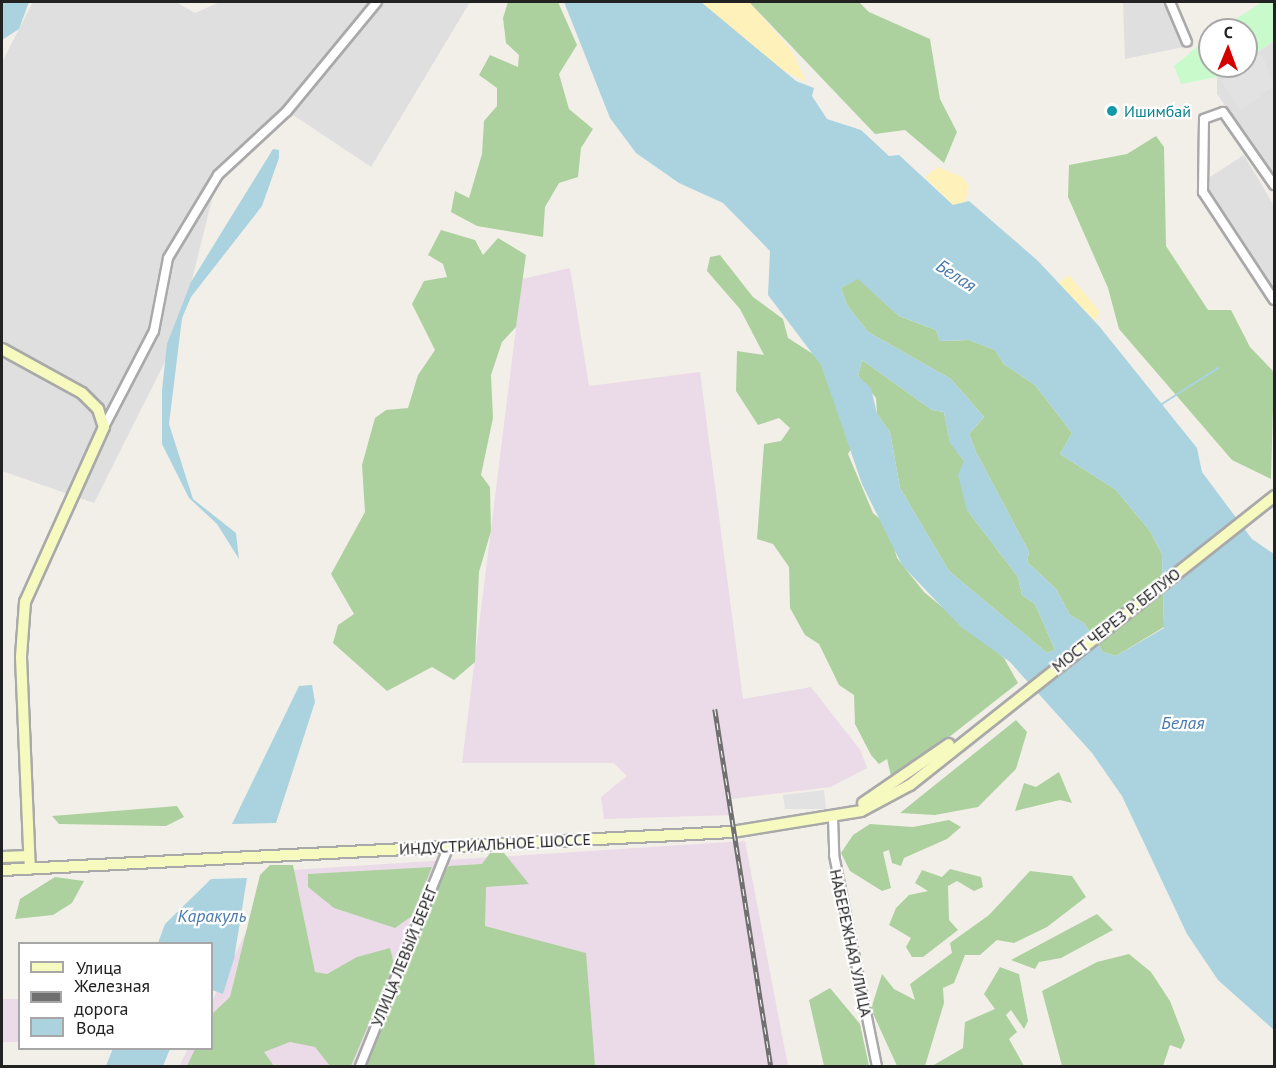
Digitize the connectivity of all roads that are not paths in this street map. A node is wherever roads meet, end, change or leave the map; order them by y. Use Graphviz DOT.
graph roads {
  1 [pos="377,2"];
  2 [pos="1170,2"];
  3 [pos="1187,42"];
  4 [pos="1275,185"];
  5 [pos="1275,300"];
  6 [pos="2,349"];
  7 [pos="104,427"];
  8 [pos="1271,498"];
  9 [pos="1008,697"];
  10 [pos="963,740"];
  11 [pos="833,818"];
  12 [pos="449,846"];
  13 [pos="29,856"];
  14 [pos="2,857"];
  15 [pos="30,869"];
  16 [pos="2,870"];
  17 [pos="360,1066"];
  18 [pos="877,1066"];
  1 -- 7 [label="street"];
  2 -- 3 [label="street"];
  4 -- 5 [label="street"];
  6 -- 7 [label="main road"];
  7 -- 13 [label="main road"];
  8 -- 10 [label="main road, МОСТ ЧЕРЕЗ Р. БЕЛУЮ"];
  9 -- 11 [label="main road"];
  10 -- 11 [label="main road, ИНДУСТРИАЛЬНОЕ ШОССЕ"];
  11 -- 12 [label="main road, ИНДУСТРИАЛЬНОЕ ШОССЕ"];
  11 -- 18 [label="street, НАБЕРЕЖНАЯ УЛИЦА"];
  12 -- 15 [label="main road, ИНДУСТРИАЛЬНОЕ ШОССЕ"];
  12 -- 17 [label="street, УЛИЦА ЛЕВЫЙ БЕРЕГ"];
  13 -- 14 [label="main road"];
  13 -- 15 [label="main road"];
  15 -- 16 [label="main road, ИНДУСТРИАЛЬНОЕ ШОССЕ"];
}
